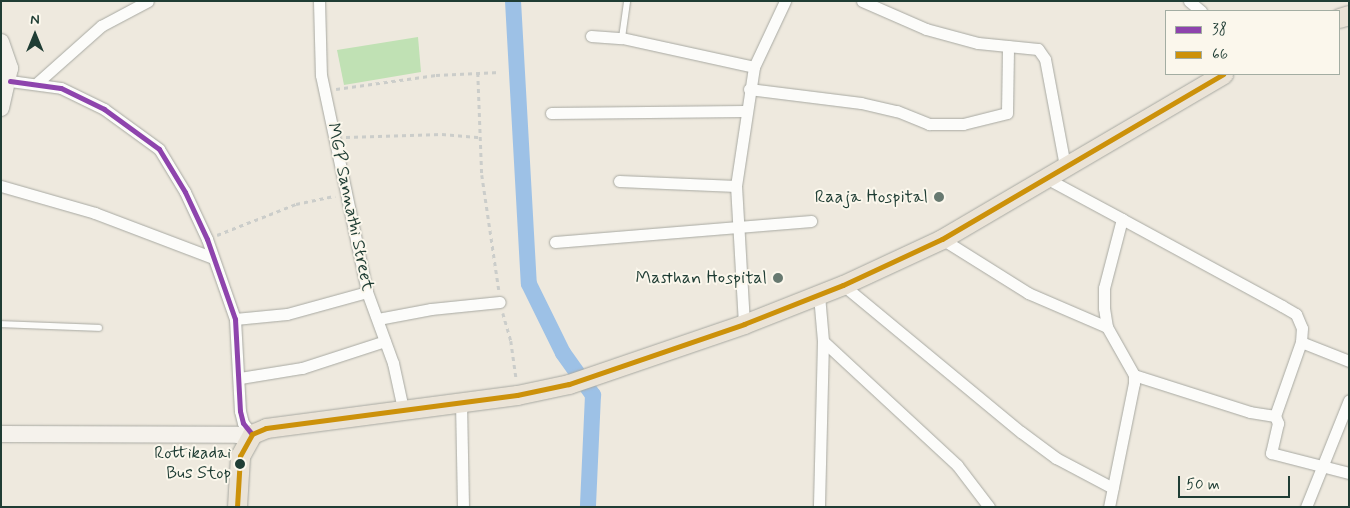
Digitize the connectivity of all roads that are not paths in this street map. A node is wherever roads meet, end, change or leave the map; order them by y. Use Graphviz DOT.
graph roads {
  1 [pos="148,1"];
  2 [pos="319,1"];
  3 [pos="627,1"];
  4 [pos="785,1"];
  5 [pos="862,1"];
  6 [pos="1189,1"];
  7 [pos="1199,10"];
  8 [pos="591,36"];
  9 [pos="622,38"];
  10 [pos="1,42"];
  11 [pos="1008,46"];
  12 [pos="754,67"];
  13 [pos="1221,75"];
  14 [pos="10,81"];
  15 [pos="37,83"];
  16 [pos="749,89"];
  17 [pos="1,108"];
  18 [pos="745,111"];
  19 [pos="551,113"];
  20 [pos="1066,166"];
  21 [pos="1044,177"];
  22 [pos="619,181"];
  23 [pos="1,186"];
  24 [pos="736,186"];
  25 [pos="1122,219"];
  26 [pos="811,221"];
  27 [pos="736,226"];
  28 [pos="942,239"];
  29 [pos="555,242"];
  30 [pos="211,257"];
  31 [pos="843,285"];
  32 [pos="368,292"];
  33 [pos="819,296"];
  34 [pos="500,302"];
  35 [pos="235,319"];
  36 [pos="378,319"];
  37 [pos="1,324"];
  38 [pos="744,324"];
  39 [pos="1107,327"];
  40 [pos="99,328"];
  41 [pos="385,341"];
  42 [pos="823,341"];
  43 [pos="1301,342"];
  44 [pos="1349,361"];
  45 [pos="1134,375"];
  46 [pos="240,378"];
  47 [pos="1349,400"];
  48 [pos="460,402"];
  49 [pos="403,408"];
  50 [pos="1276,416"];
  51 [pos="1,434"];
  52 [pos="250,436"];
  53 [pos="1320,465"];
  54 [pos="1349,473"];
  55 [pos="1113,488"];
  56 [pos="236,507"];
  57 [pos="463,507"];
  58 [pos="819,507"];
  59 [pos="989,507"];
  60 [pos="1110,507"];
  61 [pos="1306,507"];
  1 -- 15 [label="street"];
  2 -- 32 [label="street, MGP Sannathi Street"];
  3 -- 9 [label="lane"];
  4 -- 12 [label="street"];
  5 -- 11 [label="street"];
  6 -- 7 [label="street"];
  8 -- 9 [label="street"];
  9 -- 12 [label="street"];
  10 -- 14 [label="street"];
  11 -- 16 [label="street"];
  11 -- 20 [label="street"];
  12 -- 16 [label="street"];
  13 -- 20 [label="main road"];
  14 -- 15 [label="street"];
  14 -- 17 [label="street"];
  15 -- 30 [label="street"];
  16 -- 18 [label="street"];
  18 -- 19 [label="street"];
  18 -- 24 [label="street"];
  20 -- 21 [label="main road"];
  21 -- 25 [label="street"];
  21 -- 28 [label="main road"];
  22 -- 24 [label="street"];
  23 -- 30 [label="street"];
  24 -- 27 [label="street"];
  25 -- 39 [label="street"];
  25 -- 43 [label="street"];
  26 -- 27 [label="street"];
  27 -- 29 [label="street"];
  27 -- 38 [label="street"];
  28 -- 31 [label="main road"];
  28 -- 39 [label="street"];
  30 -- 35 [label="street"];
  31 -- 33 [label="main road"];
  31 -- 55 [label="street"];
  32 -- 35 [label="street"];
  32 -- 36 [label="street, MGP Sannathi Street"];
  33 -- 38 [label="main road"];
  33 -- 42 [label="street"];
  34 -- 36 [label="street"];
  35 -- 46 [label="street"];
  36 -- 41 [label="street, MGP Sannathi Street"];
  37 -- 40 [label="lane"];
  38 -- 48 [label="main road"];
  39 -- 45 [label="street"];
  41 -- 46 [label="street"];
  41 -- 49 [label="street, MGP Sannathi Street"];
  42 -- 58 [label="street"];
  42 -- 59 [label="street"];
  43 -- 44 [label="street"];
  43 -- 50 [label="street"];
  45 -- 50 [label="street"];
  45 -- 55 [label="street"];
  46 -- 52 [label="street"];
  47 -- 53 [label="street"];
  48 -- 49 [label="main road"];
  48 -- 57 [label="street"];
  49 -- 52 [label="main road"];
  50 -- 53 [label="street"];
  51 -- 52 [label="street"];
  52 -- 56 [label="main road"];
  53 -- 54 [label="street"];
  53 -- 61 [label="street"];
  55 -- 60 [label="street"];
}
